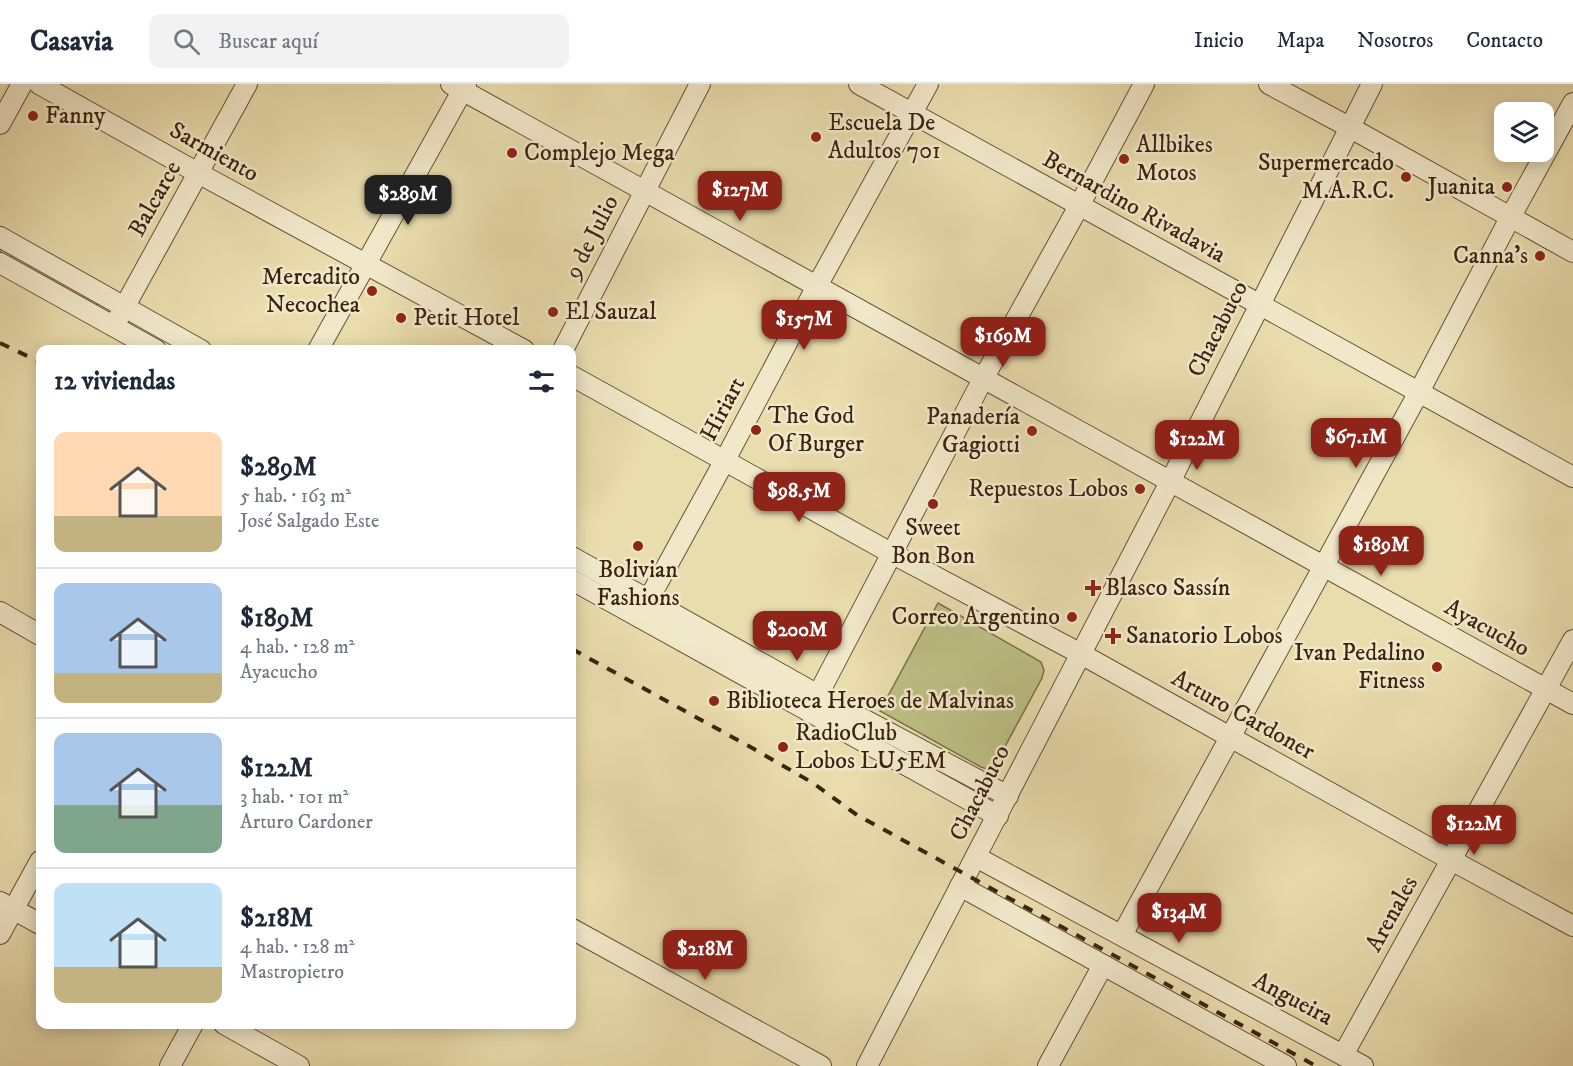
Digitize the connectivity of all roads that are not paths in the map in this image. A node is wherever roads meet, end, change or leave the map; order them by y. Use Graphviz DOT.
graph roads {
  1 [pos="22,84"];
  2 [pos="39,84"];
  3 [pos="247,84"];
  4 [pos="700,84"];
  5 [pos="860,84"];
  6 [pos="928,84"];
  7 [pos="1144,84"];
  8 [pos="1269,84"];
  9 [pos="1372,84"];
  10 [pos="460,86"];
  11 [pos="1573,103"];
  12 [pos="912,114"];
  13 [pos="0,124"];
  14 [pos="1349,127"];
  15 [pos="198,173"];
  16 [pos="645,191"];
  17 [pos="1079,206"];
  18 [pos="1510,218"];
  19 [pos="0,237"];
  20 [pos="1573,252"];
  21 [pos="0,263"];
  22 [pos="365,264"];
  23 [pos="817,286"];
  24 [pos="1259,305"];
  25 [pos="125,307"];
  26 [pos="114,326"];
  27 [pos="147,345"];
  28 [pos="192,345"];
  29 [pos="321,345"];
  30 [pos="515,345"];
  31 [pos="565,345"];
  32 [pos="576,377"];
  33 [pos="983,378"];
  34 [pos="1419,393"];
  35 [pos="725,460"];
  36 [pos="1573,477"];
  37 [pos="1170,482"];
  38 [pos="891,553"];
  39 [pos="576,560"];
  40 [pos="1324,567"];
  41 [pos="576,582"];
  42 [pos="644,609"];
  43 [pos="0,612"];
  44 [pos="36,633"];
  45 [pos="1573,640"];
  46 [pos="1081,654"];
  47 [pos="1546,689"];
  48 [pos="813,703"];
  49 [pos="1573,704"];
  50 [pos="1231,737"];
  51 [pos="1008,796"];
  52 [pos="998,816"];
  53 [pos="976,857"];
  54 [pos="1451,860"];
  55 [pos="36,866"];
  56 [pos="960,886"];
  57 [pos="7,906"];
  58 [pos="36,922"];
  59 [pos="1573,926"];
  60 [pos="576,931"];
  61 [pos="0,934"];
  62 [pos="1122,935"];
  63 [pos="1103,965"];
  64 [pos="190,1029"];
  65 [pos="233,1029"];
  66 [pos="1343,1055"];
  67 [pos="170,1066"];
  68 [pos="299,1066"];
  69 [pos="821,1066"];
  70 [pos="867,1066"];
  71 [pos="1048,1066"];
  72 [pos="1286,1066"];
  73 [pos="1363,1066"];
  1 -- 13 [label="street"];
  2 -- 15 [label="street, Sarmiento"];
  3 -- 15 [label="street, Balcarce"];
  4 -- 16 [label="street, 9 de Julio"];
  5 -- 12 [label="street, Bernardino Rivadavia"];
  6 -- 12 [label="street, Hiriart"];
  7 -- 17 [label="street"];
  8 -- 14 [label="street"];
  9 -- 14 [label="street, Chacabuco"];
  10 -- 16 [label="street, Ayacucho"];
  10 -- 22 [label="street"];
  11 -- 18 [label="street"];
  12 -- 17 [label="street, Bernardino Rivadavia"];
  12 -- 23 [label="street, Hiriart"];
  14 -- 18 [label="street"];
  14 -- 24 [label="street, Chacabuco"];
  15 -- 22 [label="street, Sarmiento"];
  15 -- 25 [label="street, Balcarce"];
  16 -- 23 [label="street, Ayacucho"];
  16 -- 31 [label="street, 9 de Julio"];
  17 -- 24 [label="street, Bernardino Rivadavia"];
  17 -- 33 [label="street"];
  18 -- 20 [label="street"];
  18 -- 34 [label="street"];
  19 -- 25 [label="street"];
  21 -- 26 [label="street"];
  22 -- 29 [label="street"];
  22 -- 30 [label="street"];
  23 -- 33 [label="street, Ayacucho"];
  23 -- 35 [label="street, Hiriart"];
  24 -- 34 [label="street, Bernardino Rivadavia"];
  24 -- 37 [label="street, Chacabuco"];
  25 -- 26 [label="street, Balcarce"];
  25 -- 28 [label="street"];
  26 -- 27 [label="street"];
  32 -- 35 [label="street, Arturo Cardoner"];
  33 -- 37 [label="street, Ayacucho"];
  33 -- 38 [label="street"];
  34 -- 36 [label="street, Bernardino Rivadavia"];
  34 -- 40 [label="street"];
  35 -- 38 [label="street, Arturo Cardoner"];
  35 -- 42 [label="street, Hiriart"];
  37 -- 40 [label="street, Ayacucho"];
  37 -- 46 [label="street, Chacabuco"];
  38 -- 46 [label="street, Arturo Cardoner"];
  38 -- 48 [label="street"];
  39 -- 42 [label="street"];
  40 -- 47 [label="street, Ayacucho"];
  40 -- 50 [label="street"];
  41 -- 42 [label="street"];
  42 -- 48 [label="street"];
  43 -- 44 [label="street"];
  45 -- 47 [label="street, Arenales"];
  46 -- 50 [label="street, Arturo Cardoner"];
  46 -- 51 [label="street, Chacabuco"];
  47 -- 49 [label="street, Ayacucho"];
  47 -- 54 [label="street, Arenales"];
  48 -- 51 [label="street"];
  48 -- 52 [label="street"];
  50 -- 54 [label="street, Arturo Cardoner"];
  50 -- 62 [label="street"];
  51 -- 52 [label="street, Chacabuco"];
  52 -- 53 [label="street, Chacabuco"];
  53 -- 56 [label="street, Chacabuco"];
  53 -- 62 [label="street, Angueira"];
  54 -- 59 [label="street, Arturo Cardoner"];
  54 -- 66 [label="street, Arenales"];
  55 -- 57 [label="street"];
  56 -- 63 [label="street"];
  56 -- 70 [label="street, Chacabuco"];
  57 -- 58 [label="street"];
  57 -- 61 [label="street"];
  60 -- 69 [label="street"];
  62 -- 66 [label="street, Angueira"];
  63 -- 71 [label="street"];
  63 -- 72 [label="street"];
  64 -- 67 [label="street"];
  65 -- 68 [label="street"];
  66 -- 73 [label="street, Angueira"];
}
